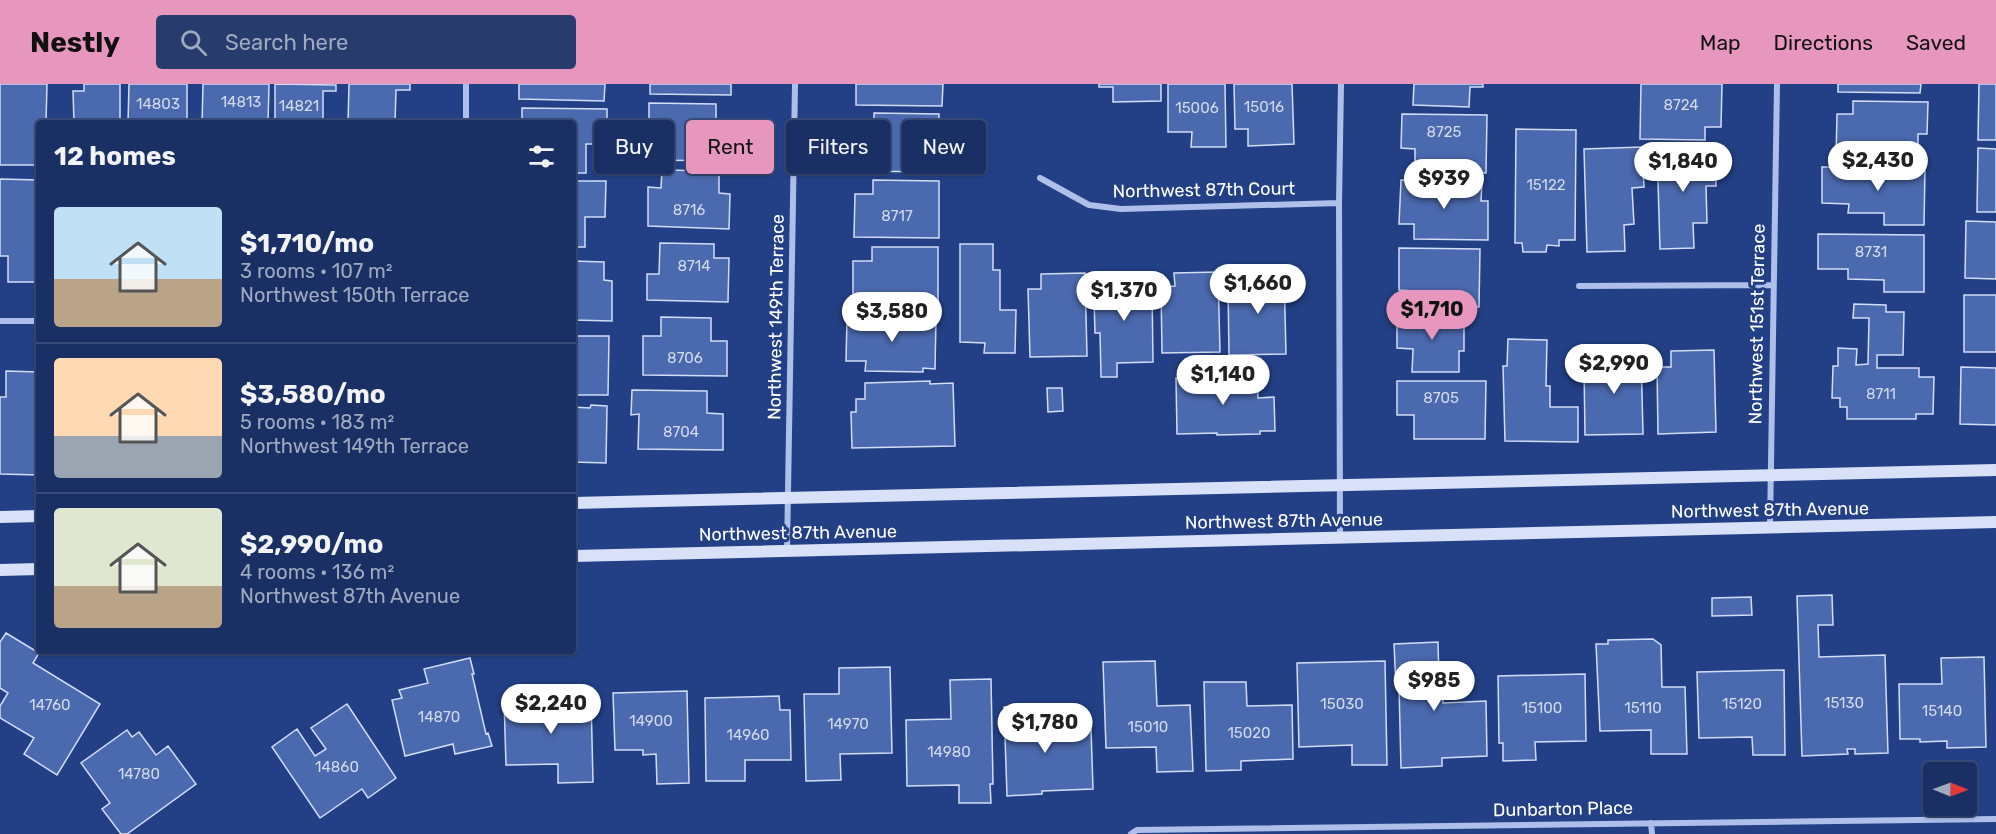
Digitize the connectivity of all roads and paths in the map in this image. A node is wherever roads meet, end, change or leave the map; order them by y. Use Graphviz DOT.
graph roads {
  1 [pos="466,84"];
  2 [pos="795,84"];
  3 [pos="1341,84"];
  4 [pos="1777,84"];
  5 [pos="466,120"];
  6 [pos="1040,178"];
  7 [pos="1339,203"];
  8 [pos="1773,285"];
  9 [pos="1579,286"];
  10 [pos="0,321"];
  11 [pos="36,321"];
  12 [pos="1996,470"];
  13 [pos="1770,476"];
  14 [pos="1340,486"];
  15 [pos="788,499"];
  16 [pos="576,504"];
  17 [pos="36,516"];
  18 [pos="0,517"];
  19 [pos="1996,522"];
  20 [pos="1770,528"];
  21 [pos="1340,538"];
  22 [pos="787,551"];
  23 [pos="576,556"];
  24 [pos="36,569"];
  25 [pos="0,570"];
  26 [pos="1996,819"];
  27 [pos="1651,823"];
  28 [pos="1131,834"];
  29 [pos="1652,834"];
  1 -- 5 [label="street"];
  2 -- 15 [label="street, Northwest 149th Terrace"];
  3 -- 7 [label="street"];
  4 -- 8 [label="street, Northwest 151st Terrace"];
  6 -- 7 [label="street, Northwest 87th Court"];
  7 -- 14 [label="street"];
  8 -- 9 [label="street"];
  8 -- 13 [label="street, Northwest 151st Terrace"];
  10 -- 11 [label="street"];
  12 -- 13 [label="main road, Northwest 87th Avenue"];
  13 -- 14 [label="main road, Northwest 87th Avenue"];
  13 -- 20 [label="street, Northwest 151st Terrace"];
  14 -- 15 [label="main road, Northwest 87th Avenue"];
  14 -- 21 [label="street"];
  15 -- 16 [label="main road, Northwest 87th Avenue"];
  15 -- 22 [label="street, Northwest 149th Terrace"];
  17 -- 18 [label="main road"];
  19 -- 20 [label="main road, Northwest 87th Avenue"];
  20 -- 21 [label="main road, Northwest 87th Avenue"];
  21 -- 22 [label="main road, Northwest 87th Avenue"];
  22 -- 23 [label="main road, Northwest 87th Avenue"];
  24 -- 25 [label="main road"];
  26 -- 27 [label="street, Dunbarton Place"];
  27 -- 28 [label="street, Dunbarton Place"];
  27 -- 29 [label="street"];
}
